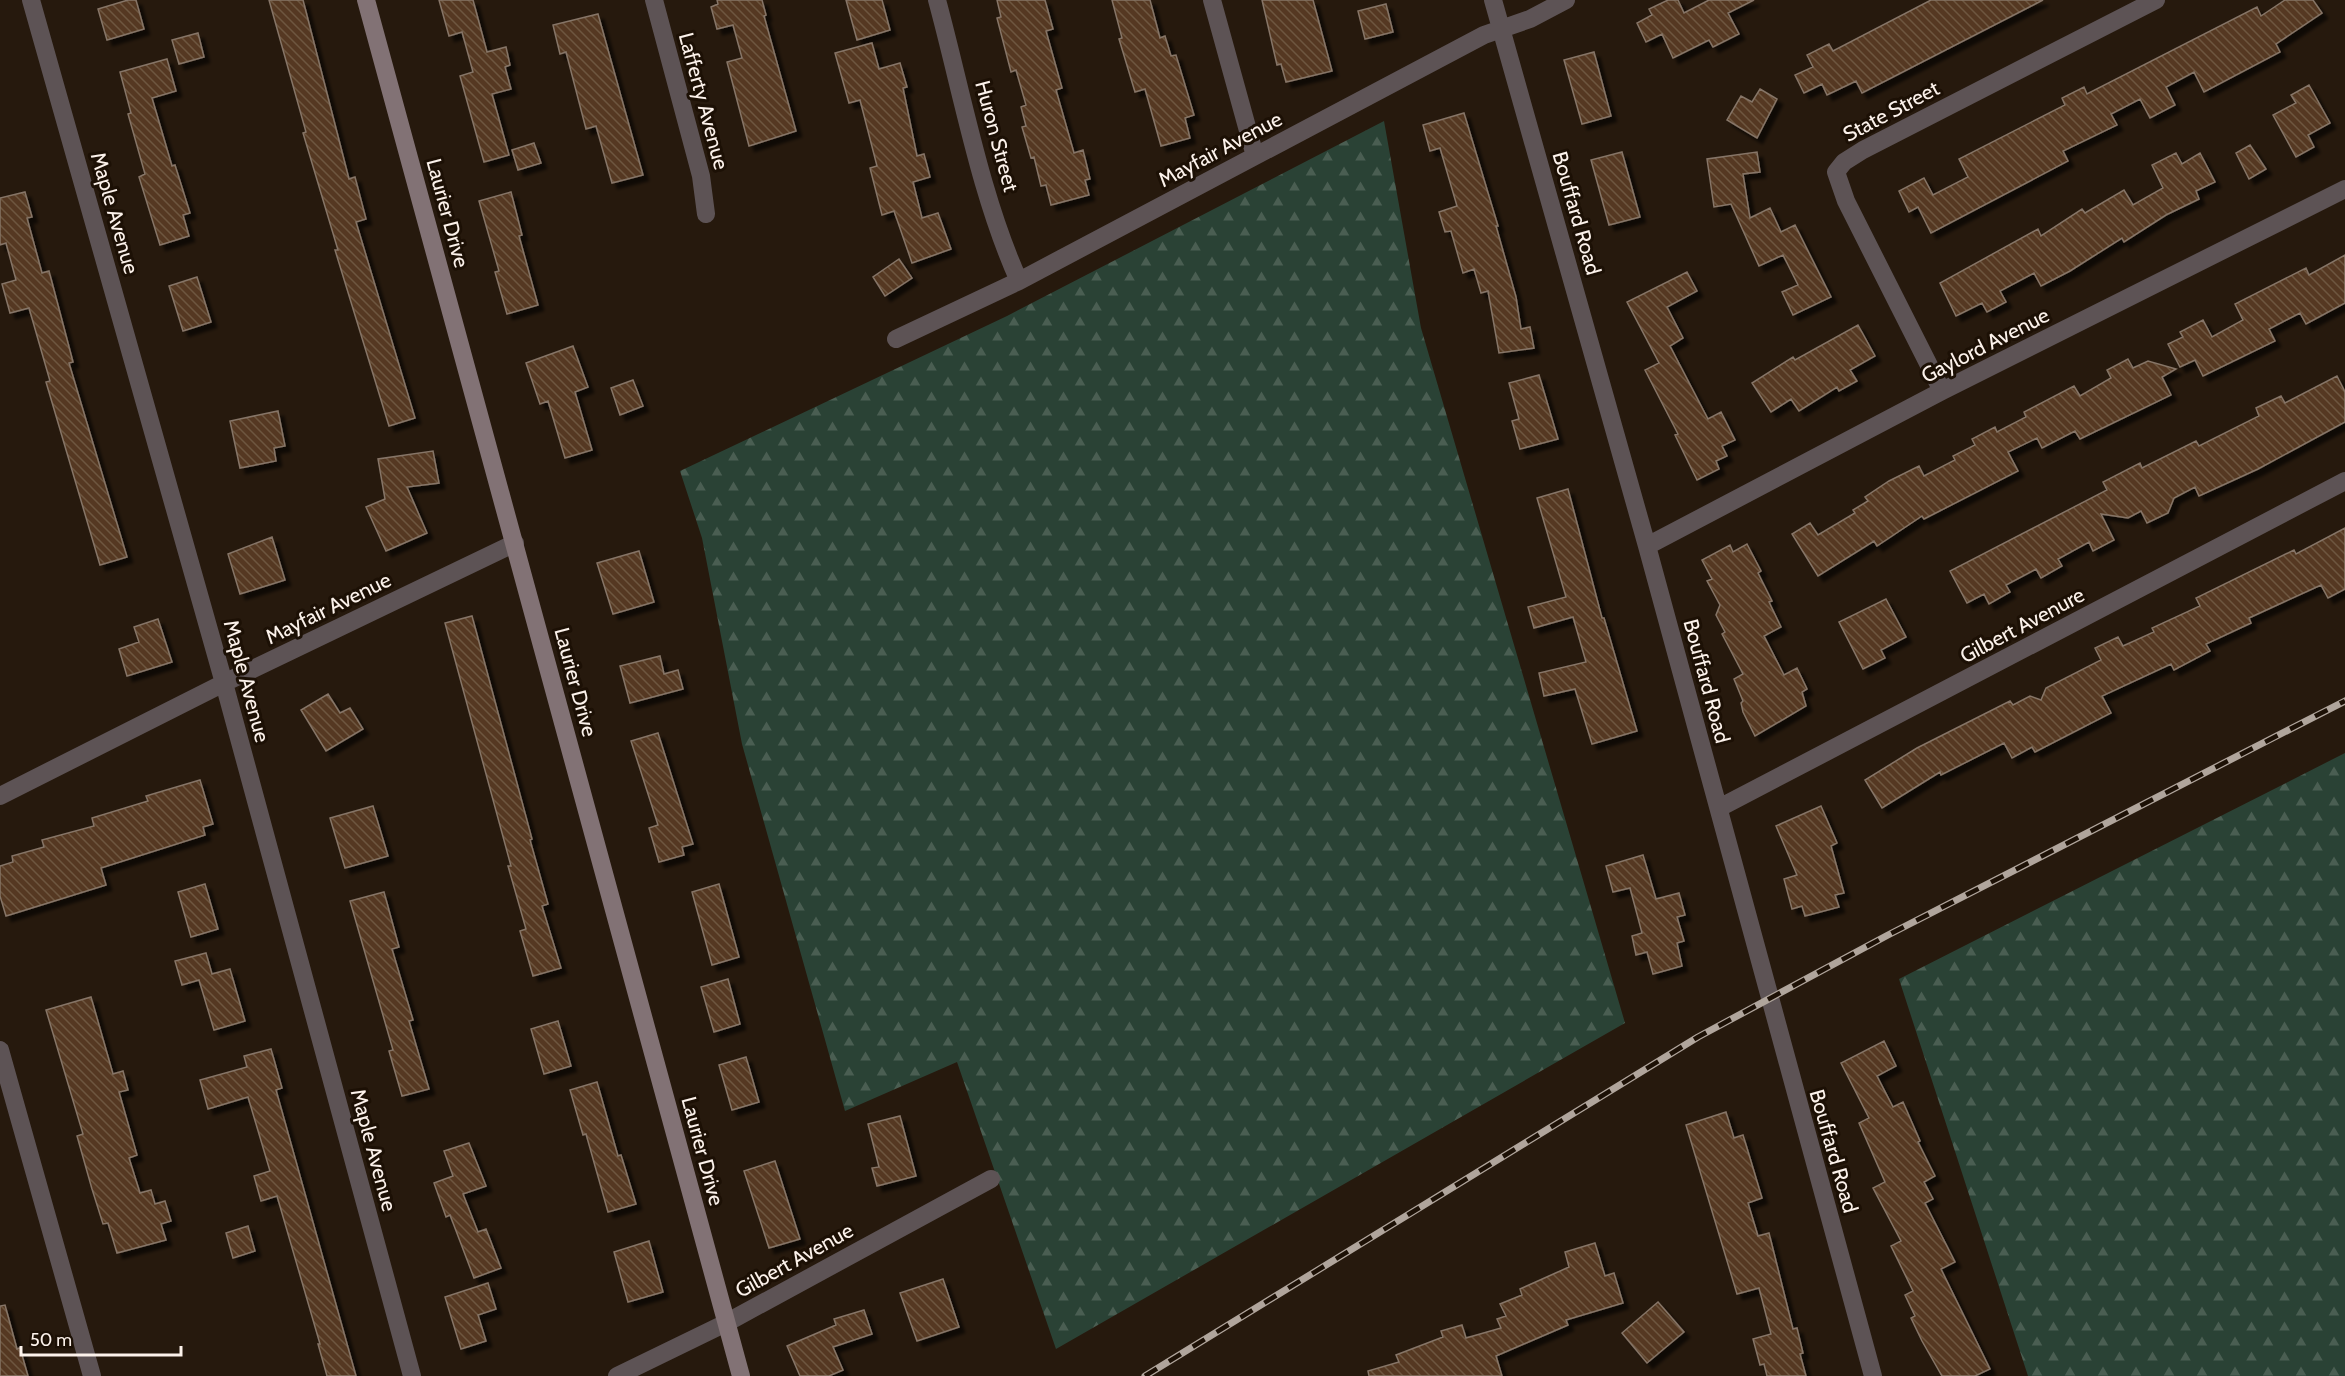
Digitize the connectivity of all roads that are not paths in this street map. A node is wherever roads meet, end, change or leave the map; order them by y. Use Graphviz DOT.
graph roads {
  1 [pos="32,0"];
  2 [pos="366,0"];
  3 [pos="654,0"];
  4 [pos="937,0"];
  5 [pos="1212,0"];
  6 [pos="1493,0"];
  7 [pos="1566,0"];
  8 [pos="2156,0"];
  9 [pos="1502,29"];
  10 [pos="1255,156"];
  11 [pos="2345,189"];
  12 [pos="706,214"];
  13 [pos="1019,281"];
  14 [pos="896,339"];
  15 [pos="1942,392"];
  16 [pos="2345,481"];
  17 [pos="515,543"];
  18 [pos="1647,546"];
  19 [pos="224,683"];
  20 [pos="0,796"];
  21 [pos="1719,808"];
  22 [pos="0,1050"];
  23 [pos="991,1179"];
  24 [pos="726,1323"];
  25 [pos="92,1376"];
  26 [pos="412,1376"];
  27 [pos="617,1376"];
  28 [pos="741,1376"];
  29 [pos="1873,1376"];
  1 -- 19 [label="street, Maple Avenue"];
  2 -- 17 [label="street, Laurier Drive"];
  3 -- 12 [label="street, Lafferty Avenue"];
  4 -- 13 [label="street, Huron Street"];
  5 -- 10 [label="street"];
  6 -- 9 [label="street, Bouffard Road"];
  7 -- 9 [label="street, Mayfair Avenue"];
  8 -- 15 [label="street, State Street"];
  9 -- 10 [label="street, Mayfair Avenue"];
  9 -- 18 [label="street, Bouffard Road"];
  10 -- 13 [label="street, Mayfair Avenue"];
  11 -- 15 [label="street, Gaylord Avenue"];
  13 -- 14 [label="street, Mayfair Avenue"];
  15 -- 18 [label="street, Gaylord Avenue"];
  16 -- 21 [label="street, Gilbert Avenure"];
  17 -- 19 [label="street, Mayfair Avenue"];
  17 -- 24 [label="street, Laurier Drive"];
  18 -- 21 [label="street, Bouffard Road"];
  19 -- 20 [label="street, Mayfair Avenue"];
  19 -- 26 [label="street, Maple Avenue"];
  21 -- 29 [label="street, Bouffard Road"];
  22 -- 25 [label="street"];
  23 -- 24 [label="street, Gilbert Avenue"];
  24 -- 27 [label="street, Gilbert Avenue"];
  24 -- 28 [label="street, Laurier Drive"];
}
